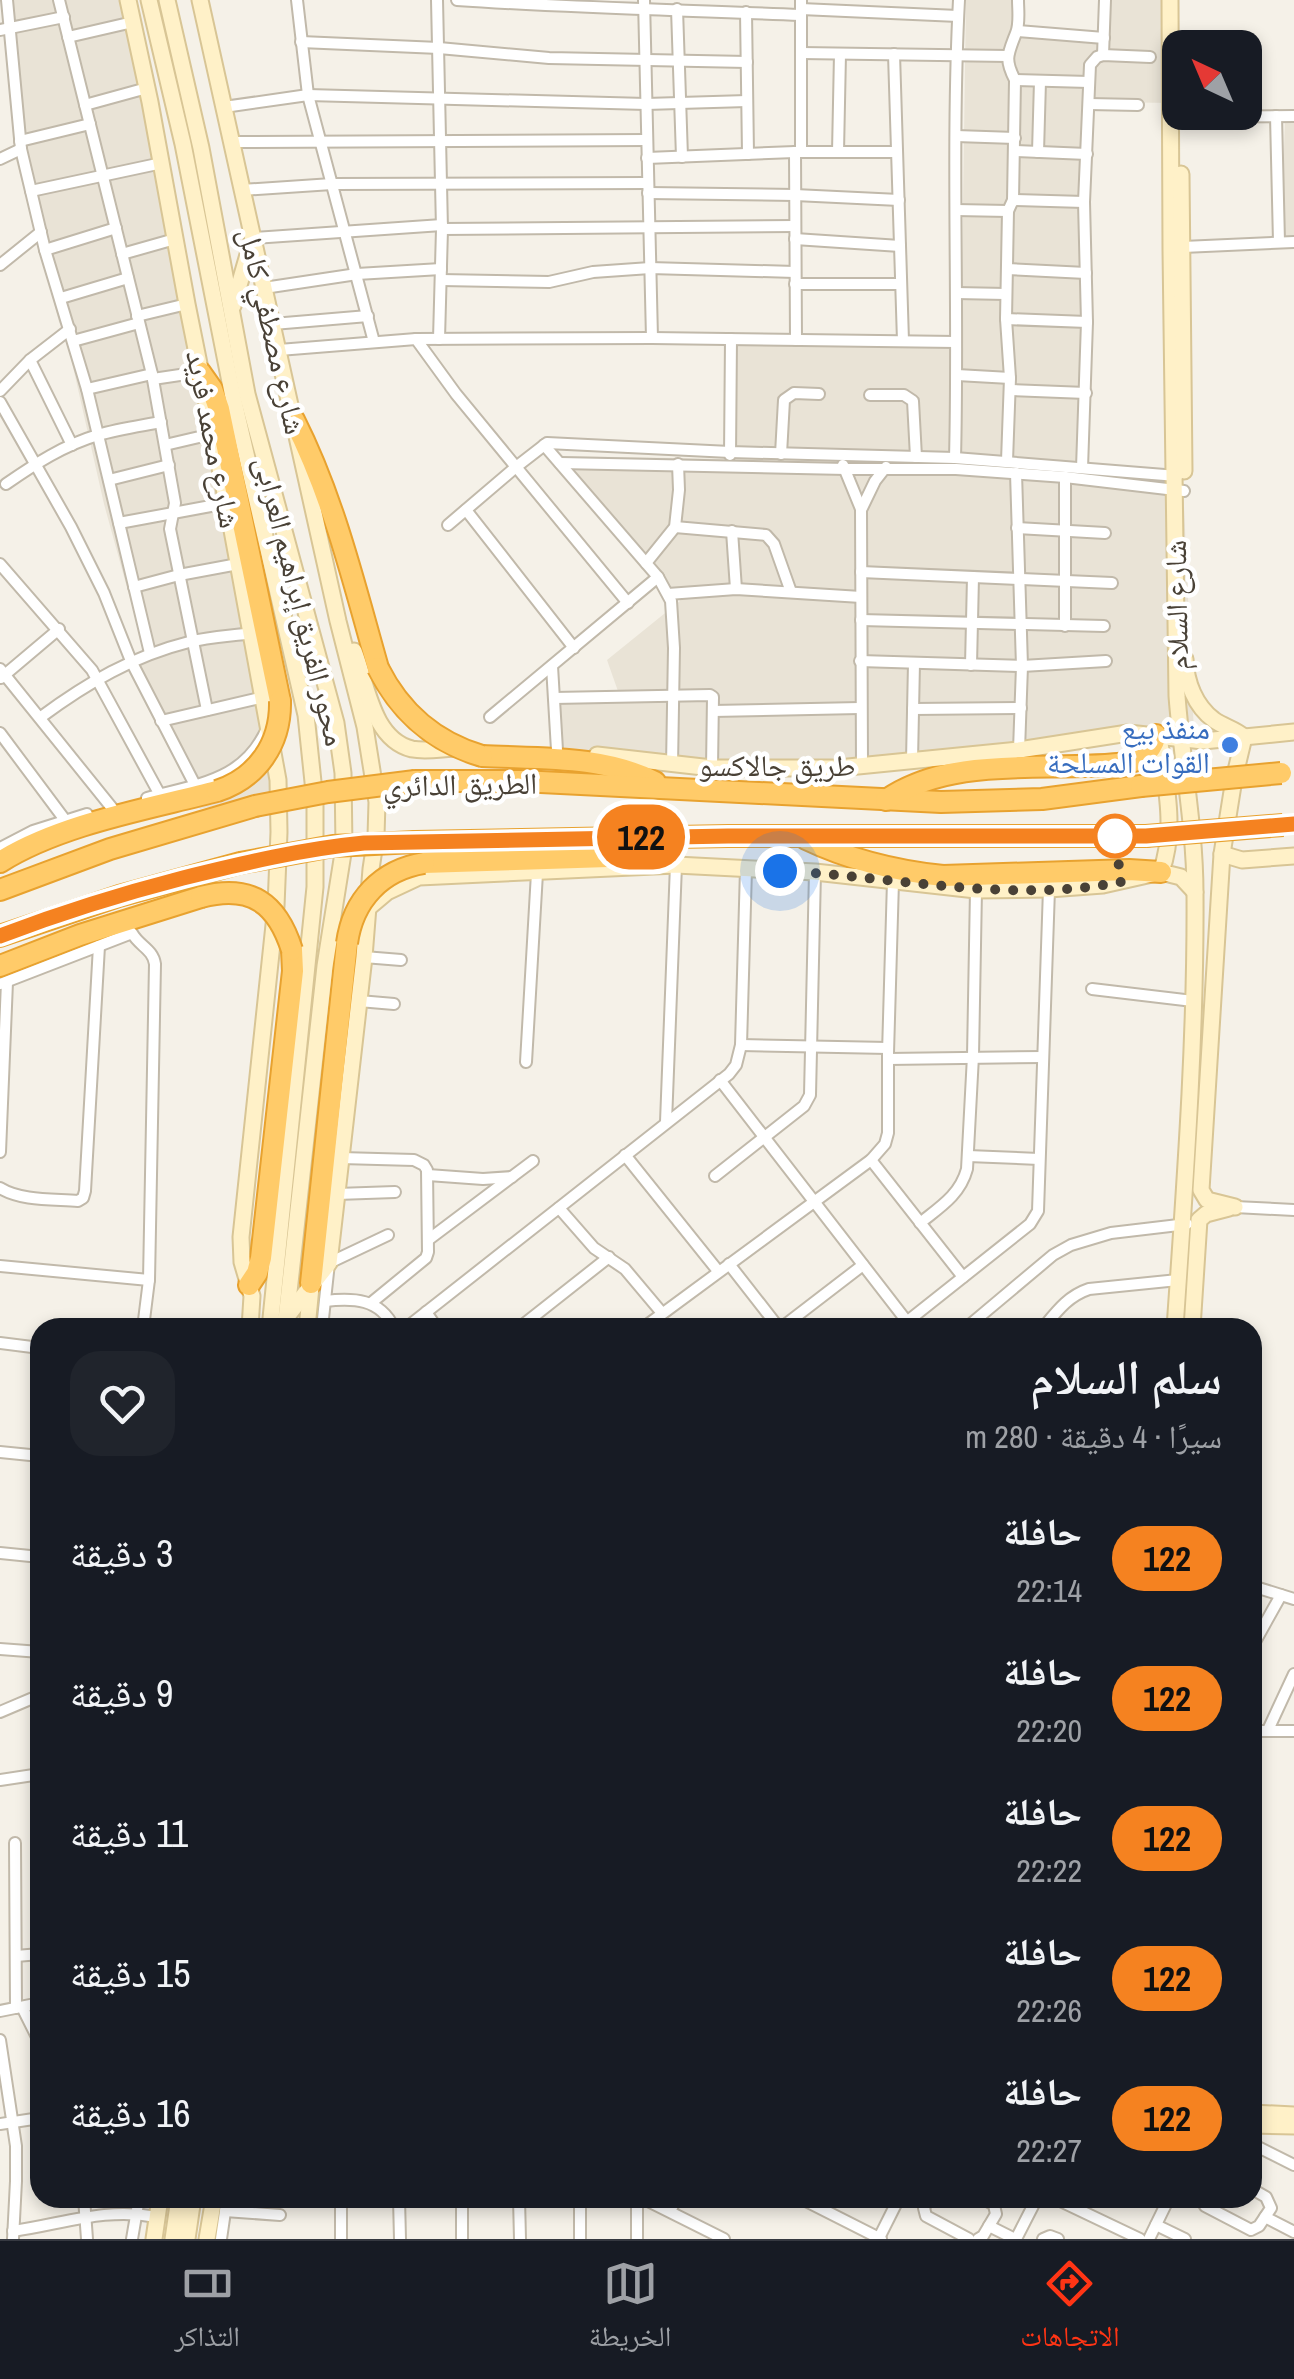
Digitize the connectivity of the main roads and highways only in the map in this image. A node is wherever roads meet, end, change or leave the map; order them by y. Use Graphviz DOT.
graph roads {
  1 [pos="200,372"];
  2 [pos="294,420"];
  3 [pos="1157,736"];
  4 [pos="1140,759"];
  5 [pos="1162,764"];
  6 [pos="1287,772"];
  7 [pos="665,788"];
  8 [pos="886,800"];
  9 [pos="1289,824"];
  10 [pos="679,836"];
  11 [pos="799,836"];
  12 [pos="0,862"];
  13 [pos="1161,872"];
  14 [pos="0,890"];
  15 [pos="0,936"];
  16 [pos="2,977"];
  17 [pos="311,1283"];
  18 [pos="250,1286"];
  1 -- 12 [label="highway, bridge"];
  2 -- 7 [label="highway, bridge"];
  3 -- 4 [label="highway"];
  4 -- 5 [label="highway"];
  4 -- 8 [label="highway"];
  6 -- 8 [label="highway, الطريق الدائري, bridge"];
  7 -- 8 [label="highway, الطريق الدائري"];
  7 -- 14 [label="highway, الطريق الدائري, bridge"];
  9 -- 11 [label="highway, الطريق الدائري, bridge"];
  10 -- 11 [label="highway, الطريق الدائري"];
  10 -- 15 [label="highway, الطريق الدائري, bridge"];
  10 -- 17 [label="highway, bridge"];
  11 -- 13 [label="highway"];
  16 -- 18 [label="highway, bridge"];
}
